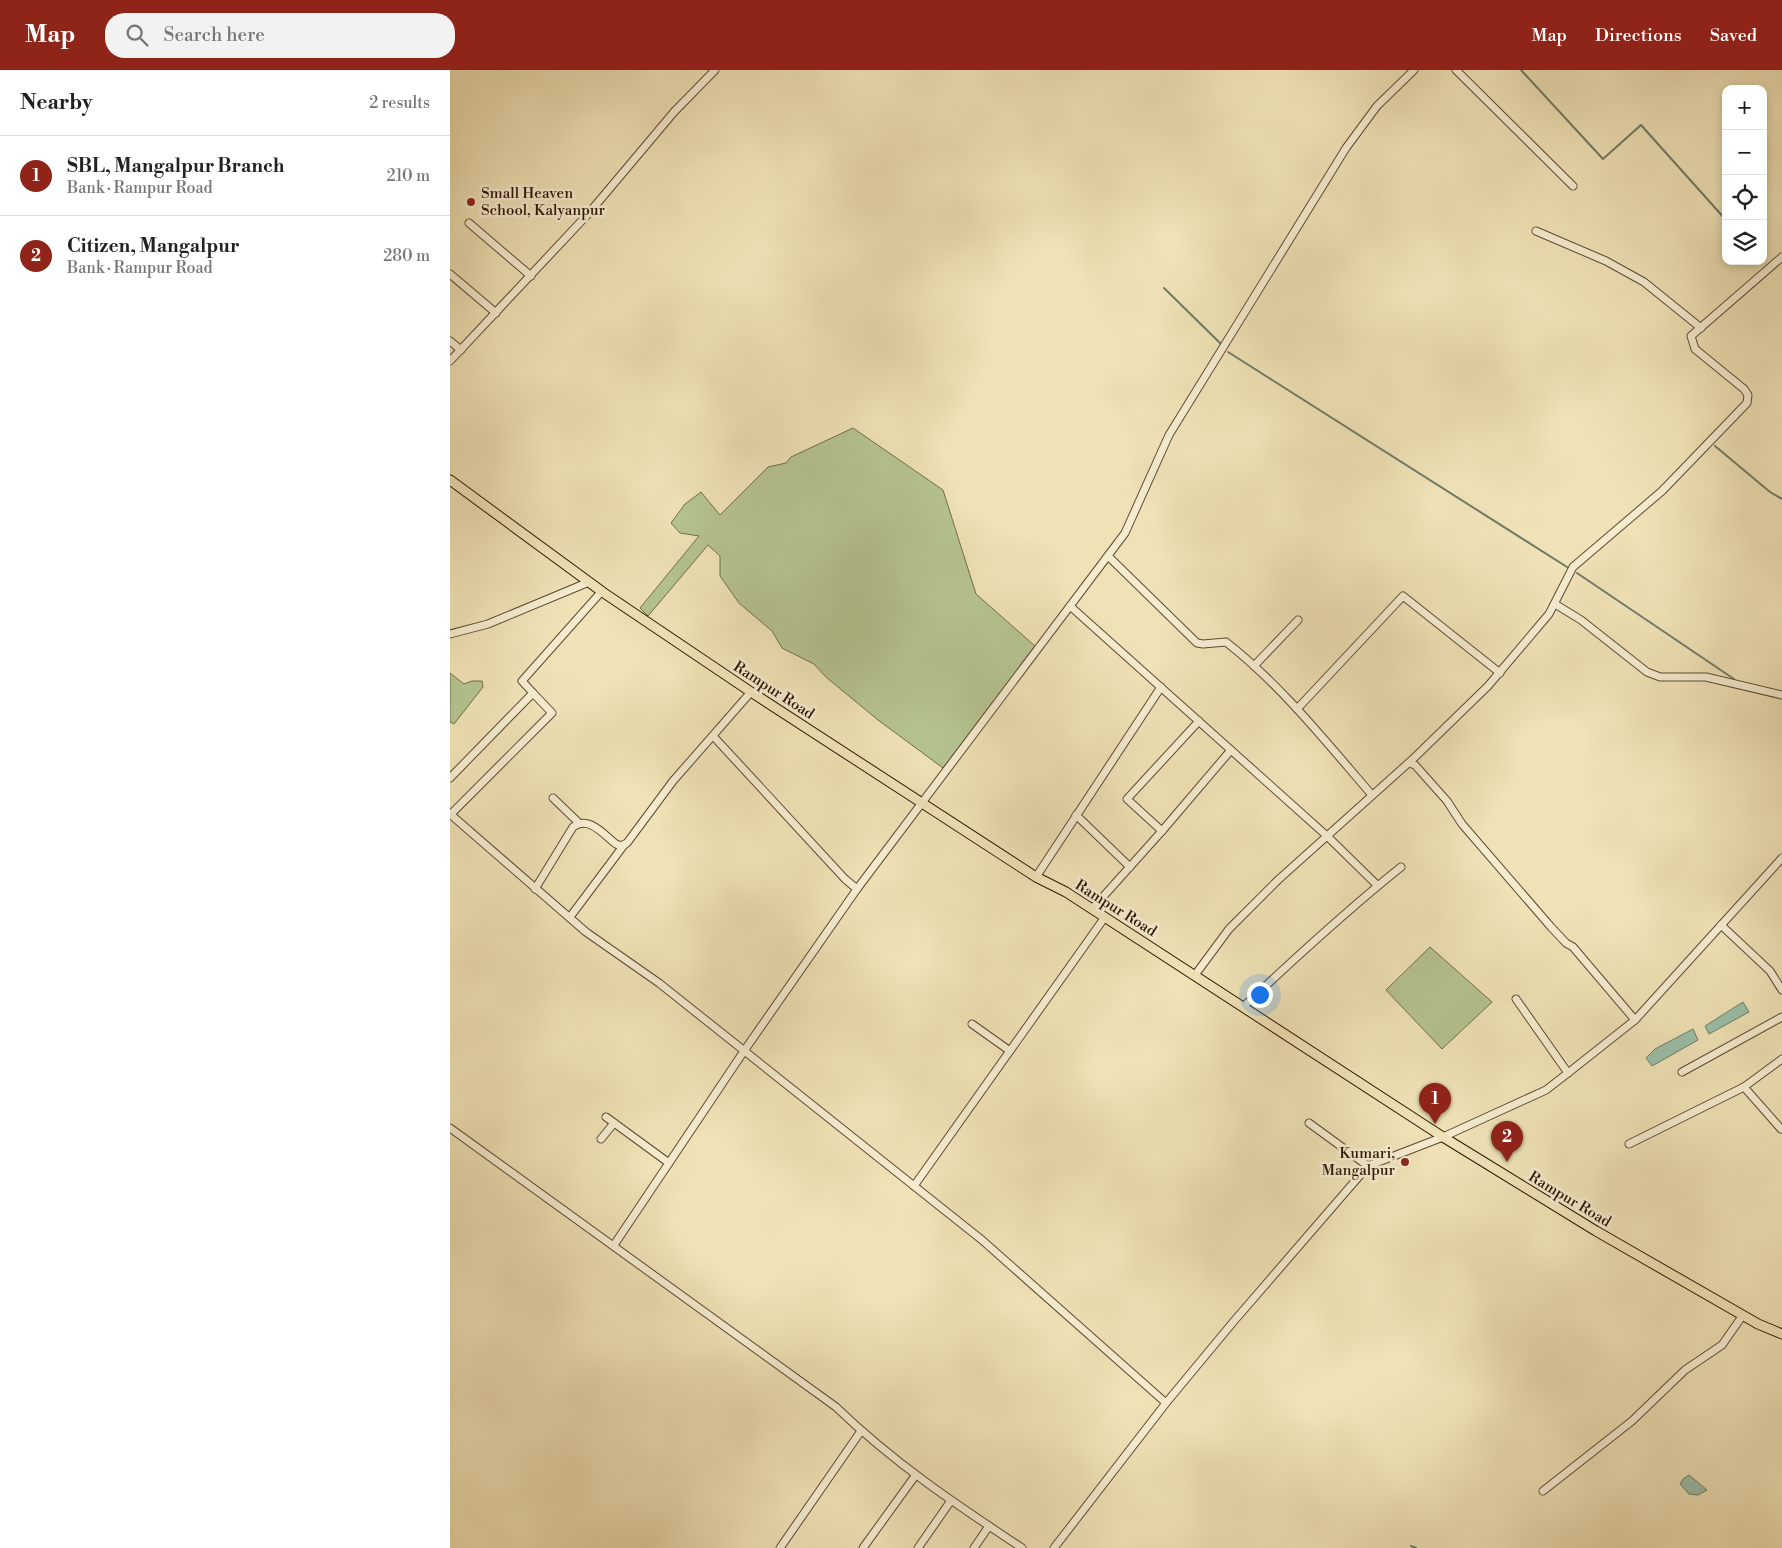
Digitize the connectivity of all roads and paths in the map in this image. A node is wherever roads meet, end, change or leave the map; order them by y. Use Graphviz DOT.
graph roads {
  1 [pos="715,70"];
  2 [pos="1414,70"];
  3 [pos="1456,70"];
  4 [pos="1572,186"];
  5 [pos="469,223"];
  6 [pos="1536,231"];
  7 [pos="1782,257"];
  8 [pos="450,274"];
  9 [pos="531,276"];
  10 [pos="496,313"];
  11 [pos="1701,328"];
  12 [pos="450,341"];
  13 [pos="461,350"];
  14 [pos="450,361"];
  15 [pos="450,480"];
  16 [pos="1108,556"];
  17 [pos="590,582"];
  18 [pos="602,591"];
  19 [pos="1555,604"];
  20 [pos="1070,606"];
  21 [pos="1298,620"];
  22 [pos="450,634"];
  23 [pos="1254,666"];
  24 [pos="1500,673"];
  25 [pos="1161,687"];
  26 [pos="533,692"];
  27 [pos="751,692"];
  28 [pos="1782,695"];
  29 [pos="1297,709"];
  30 [pos="1198,721"];
  31 [pos="714,737"];
  32 [pos="1231,750"];
  33 [pos="1409,763"];
  34 [pos="450,778"];
  35 [pos="1372,795"];
  36 [pos="553,798"];
  37 [pos="923,804"];
  38 [pos="450,814"];
  39 [pos="1076,815"];
  40 [pos="580,822"];
  41 [pos="1162,831"];
  42 [pos="1327,836"];
  43 [pos="624,845"];
  44 [pos="1782,858"];
  45 [pos="1130,867"];
  46 [pos="1401,867"];
  47 [pos="1036,877"];
  48 [pos="1377,885"];
  49 [pos="535,889"];
  50 [pos="858,889"];
  51 [pos="1092,909"];
  52 [pos="570,917"];
  53 [pos="1105,917"];
  54 [pos="1721,925"];
  55 [pos="1195,975"];
  56 [pos="1782,990"];
  57 [pos="1516,999"];
  58 [pos="1243,1008"];
  59 [pos="1782,1017"];
  60 [pos="1635,1020"];
  61 [pos="972,1024"];
  62 [pos="744,1051"];
  63 [pos="1010,1051"];
  64 [pos="1782,1059"];
  65 [pos="1682,1072"];
  66 [pos="1568,1073"];
  67 [pos="1744,1087"];
  68 [pos="606,1117"];
  69 [pos="614,1123"];
  70 [pos="1310,1123"];
  71 [pos="450,1128"];
  72 [pos="1782,1129"];
  73 [pos="1444,1137"];
  74 [pos="600,1139"];
  75 [pos="1629,1144"];
  76 [pos="669,1163"];
  77 [pos="1368,1166"];
  78 [pos="914,1186"];
  79 [pos="614,1245"];
  80 [pos="1743,1315"];
  81 [pos="1782,1334"];
  82 [pos="1166,1403"];
  83 [pos="861,1431"];
  84 [pos="915,1476"];
  85 [pos="1543,1491"];
  86 [pos="950,1502"];
  87 [pos="989,1526"];
  88 [pos="780,1548"];
  89 [pos="863,1548"];
  90 [pos="918,1548"];
  91 [pos="974,1548"];
  92 [pos="1022,1548"];
  93 [pos="1054,1548"];
  1 -- 9 [label="street"];
  2 -- 16 [label="street"];
  3 -- 4 [label="street"];
  5 -- 9 [label="street"];
  6 -- 11 [label="street"];
  7 -- 11 [label="street"];
  8 -- 10 [label="street"];
  9 -- 10 [label="street"];
  10 -- 13 [label="street"];
  11 -- 19 [label="street"];
  12 -- 13 [label="street"];
  13 -- 14 [label="street"];
  15 -- 17 [label="main road, Rampur Road"];
  16 -- 20 [label="street"];
  16 -- 23 [label="street"];
  17 -- 18 [label="main road, Rampur Road"];
  17 -- 22 [label="street"];
  18 -- 26 [label="street"];
  18 -- 27 [label="main road, Rampur Road"];
  19 -- 24 [label="street"];
  19 -- 28 [label="street"];
  20 -- 25 [label="street"];
  20 -- 37 [label="street"];
  21 -- 23 [label="street"];
  23 -- 29 [label="street"];
  24 -- 29 [label="street"];
  24 -- 33 [label="street"];
  25 -- 30 [label="street"];
  25 -- 39 [label="street"];
  26 -- 34 [label="street"];
  26 -- 38 [label="street"];
  27 -- 31 [label="street"];
  27 -- 37 [label="main road, Rampur Road"];
  29 -- 35 [label="street"];
  30 -- 32 [label="street"];
  30 -- 41 [label="street"];
  31 -- 43 [label="street"];
  31 -- 50 [label="street"];
  32 -- 41 [label="street"];
  32 -- 42 [label="street"];
  33 -- 35 [label="street"];
  33 -- 60 [label="street"];
  35 -- 42 [label="street"];
  36 -- 40 [label="street"];
  37 -- 47 [label="main road, Rampur Road"];
  37 -- 50 [label="street"];
  38 -- 49 [label="street"];
  39 -- 45 [label="street"];
  39 -- 47 [label="street"];
  40 -- 43 [label="street"];
  40 -- 49 [label="street"];
  41 -- 45 [label="street"];
  42 -- 48 [label="street"];
  42 -- 55 [label="street"];
  43 -- 52 [label="street"];
  44 -- 54 [label="street"];
  45 -- 51 [label="street"];
  46 -- 48 [label="street"];
  47 -- 51 [label="main road, Rampur Road"];
  48 -- 58 [label="street"];
  49 -- 52 [label="street"];
  50 -- 62 [label="street"];
  51 -- 53 [label="main road, Rampur Road"];
  52 -- 62 [label="street"];
  53 -- 55 [label="main road, Rampur Road"];
  53 -- 63 [label="street"];
  54 -- 56 [label="street"];
  54 -- 60 [label="street"];
  55 -- 58 [label="main road, Rampur Road"];
  57 -- 66 [label="street"];
  58 -- 73 [label="main road, Rampur Road"];
  59 -- 65 [label="street"];
  60 -- 66 [label="street"];
  61 -- 63 [label="street"];
  62 -- 76 [label="street"];
  62 -- 78 [label="street"];
  63 -- 78 [label="street"];
  64 -- 67 [label="street"];
  66 -- 73 [label="street"];
  67 -- 72 [label="street"];
  67 -- 75 [label="street"];
  68 -- 69 [label="street"];
  69 -- 74 [label="street"];
  69 -- 76 [label="street"];
  70 -- 77 [label="street"];
  71 -- 79 [label="street"];
  73 -- 77 [label="street"];
  73 -- 80 [label="main road, Rampur Road"];
  76 -- 79 [label="street"];
  77 -- 82 [label="street"];
  78 -- 82 [label="street"];
  79 -- 83 [label="street"];
  80 -- 81 [label="main road, Rampur Road"];
  80 -- 85 [label="street"];
  82 -- 93 [label="street"];
  83 -- 84 [label="street"];
  83 -- 88 [label="street"];
  84 -- 86 [label="street"];
  84 -- 89 [label="street"];
  86 -- 87 [label="street"];
  86 -- 90 [label="street"];
  87 -- 91 [label="street"];
  87 -- 92 [label="street"];
}
